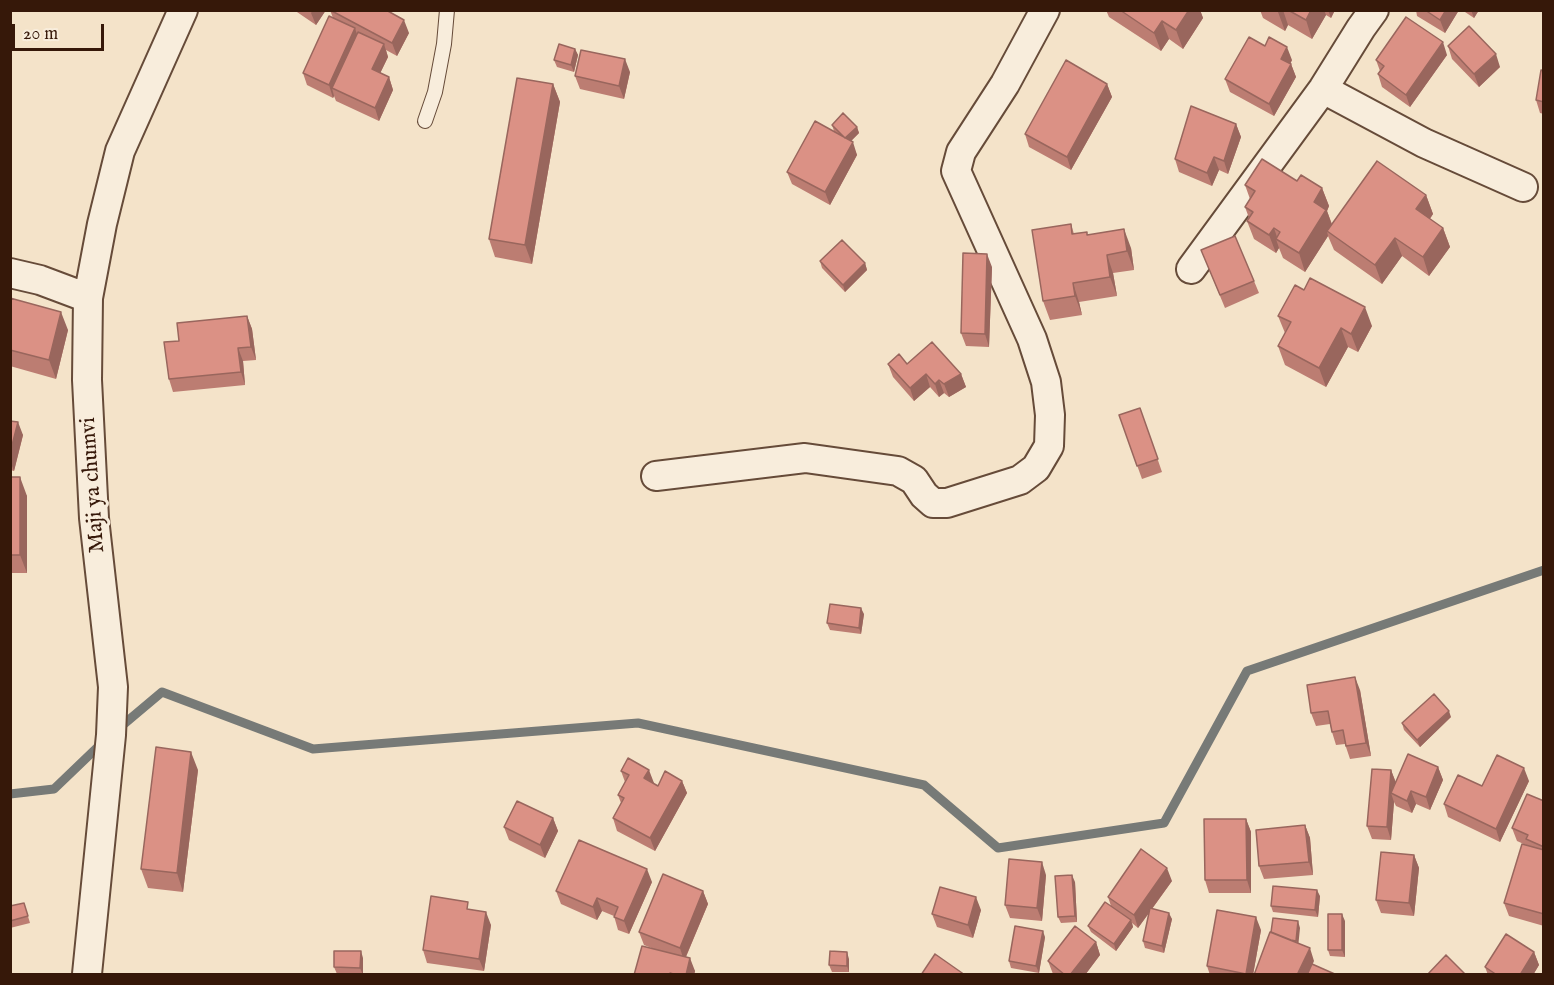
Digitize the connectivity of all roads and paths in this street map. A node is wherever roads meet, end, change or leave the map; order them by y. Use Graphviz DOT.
graph roads {
  1 [pos="183,10"];
  2 [pos="447,10"];
  3 [pos="1045,10"];
  4 [pos="1374,10"];
  5 [pos="1323,88"];
  6 [pos="425,121"];
  7 [pos="1523,187"];
  8 [pos="1191,269"];
  9 [pos="10,273"];
  10 [pos="88,298"];
  11 [pos="656,476"];
  12 [pos="87,975"];
  1 -- 10 [label="street, Maji ya chumvi"];
  2 -- 6 [label="lane"];
  3 -- 11 [label="street"];
  4 -- 5 [label="street"];
  5 -- 7 [label="street"];
  5 -- 8 [label="street"];
  9 -- 10 [label="street"];
  10 -- 12 [label="street, Maji ya chumvi"];
}
